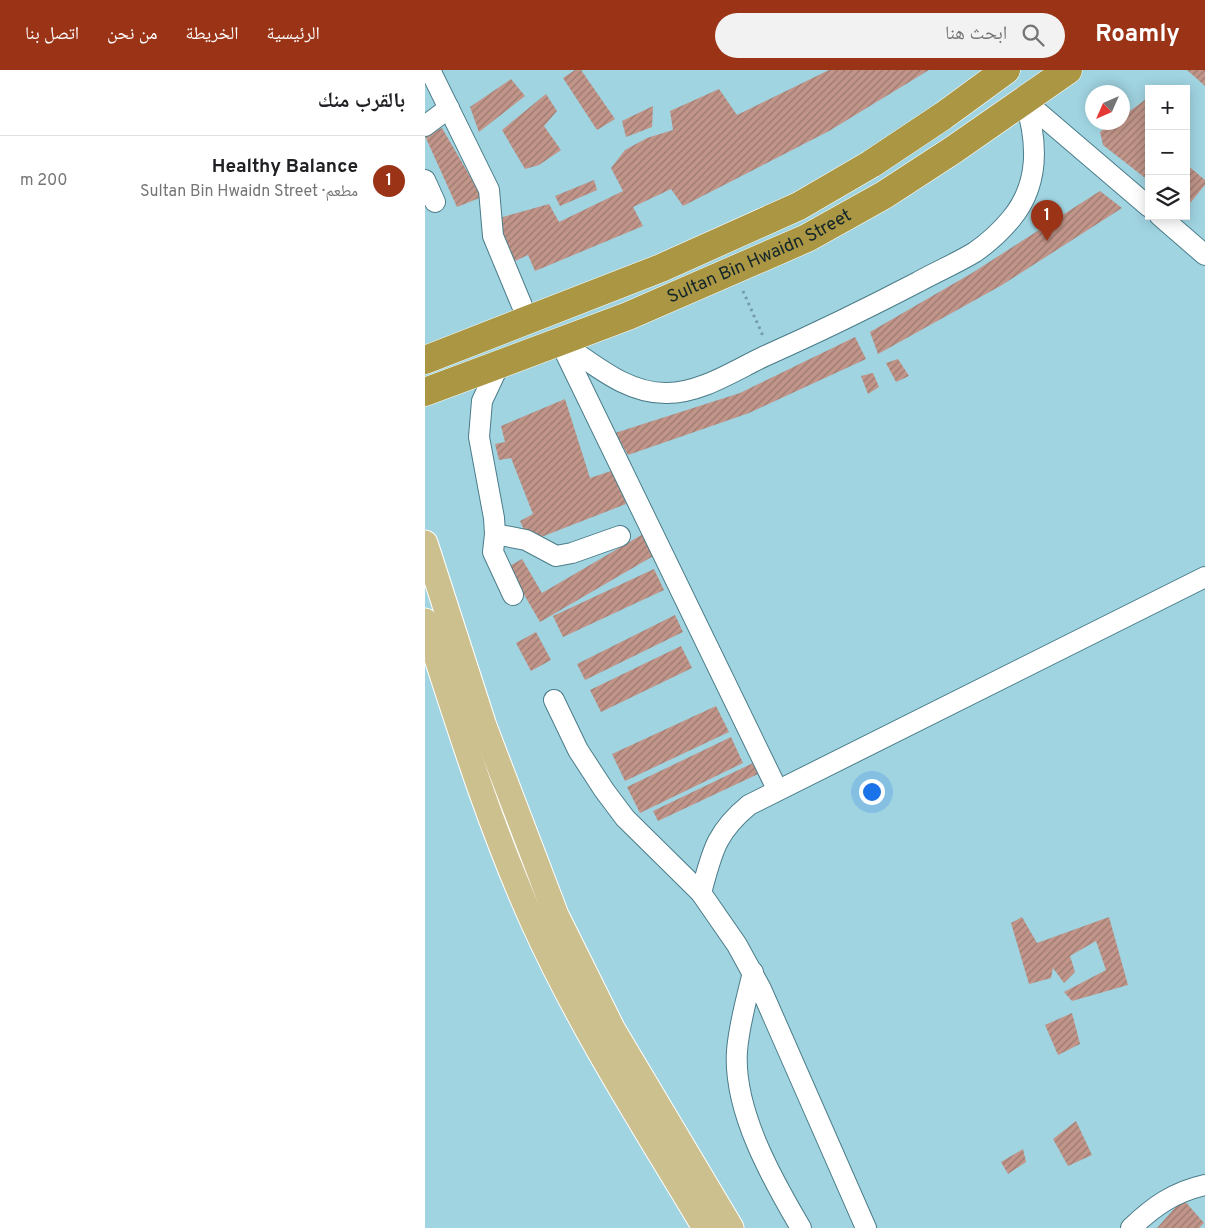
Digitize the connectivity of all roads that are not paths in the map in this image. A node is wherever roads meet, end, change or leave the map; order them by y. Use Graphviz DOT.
graph roads {
  1 [pos="430,70"];
  2 [pos="1006,70"];
  3 [pos="1068,70"];
  4 [pos="1025,101"];
  5 [pos="449,108"];
  6 [pos="425,126"];
  7 [pos="425,180"];
  8 [pos="435,202"];
  9 [pos="1145,204"];
  10 [pos="1165,220"];
  11 [pos="1205,255"];
  12 [pos="528,320"];
  13 [pos="560,342"];
  14 [pos="425,360"];
  15 [pos="499,366"];
  16 [pos="425,392"];
  17 [pos="495,534"];
  18 [pos="621,536"];
  19 [pos="425,543"];
  20 [pos="1205,577"];
  21 [pos="513,595"];
  22 [pos="425,622"];
  23 [pos="554,700"];
  24 [pos="777,789"];
  25 [pos="701,894"];
  26 [pos="753,972"];
  27 [pos="1202,1189"];
  28 [pos="705,1228"];
  29 [pos="731,1228"];
  30 [pos="801,1228"];
  31 [pos="866,1228"];
  32 [pos="1131,1228"];
  1 -- 5 [label="street"];
  2 -- 12 [label="highway, Sultan Bin Hwaidn Street"];
  3 -- 4 [label="highway, Sultan Bin Hwaidn Street"];
  4 -- 9 [label="street"];
  4 -- 13 [label="highway, Sultan Bin Hwaidn Street"];
  4 -- 13 [label="street"];
  5 -- 6 [label="street"];
  5 -- 12 [label="street"];
  7 -- 8 [label="street"];
  10 -- 11 [label="street"];
  12 -- 14 [label="highway, Sultan Bin Hwaidn Street"];
  13 -- 15 [label="highway, Sultan Bin Hwaidn Street"];
  13 -- 24 [label="street"];
  15 -- 16 [label="highway, Sultan Bin Hwaidn Street"];
  15 -- 17 [label="street"];
  17 -- 18 [label="street"];
  17 -- 21 [label="street"];
  19 -- 29 [label="main road"];
  20 -- 24 [label="street"];
  22 -- 28 [label="main road"];
  23 -- 25 [label="street"];
  24 -- 25 [label="street"];
  25 -- 26 [label="street"];
  26 -- 30 [label="street"];
  26 -- 31 [label="street"];
  27 -- 32 [label="street"];
}
